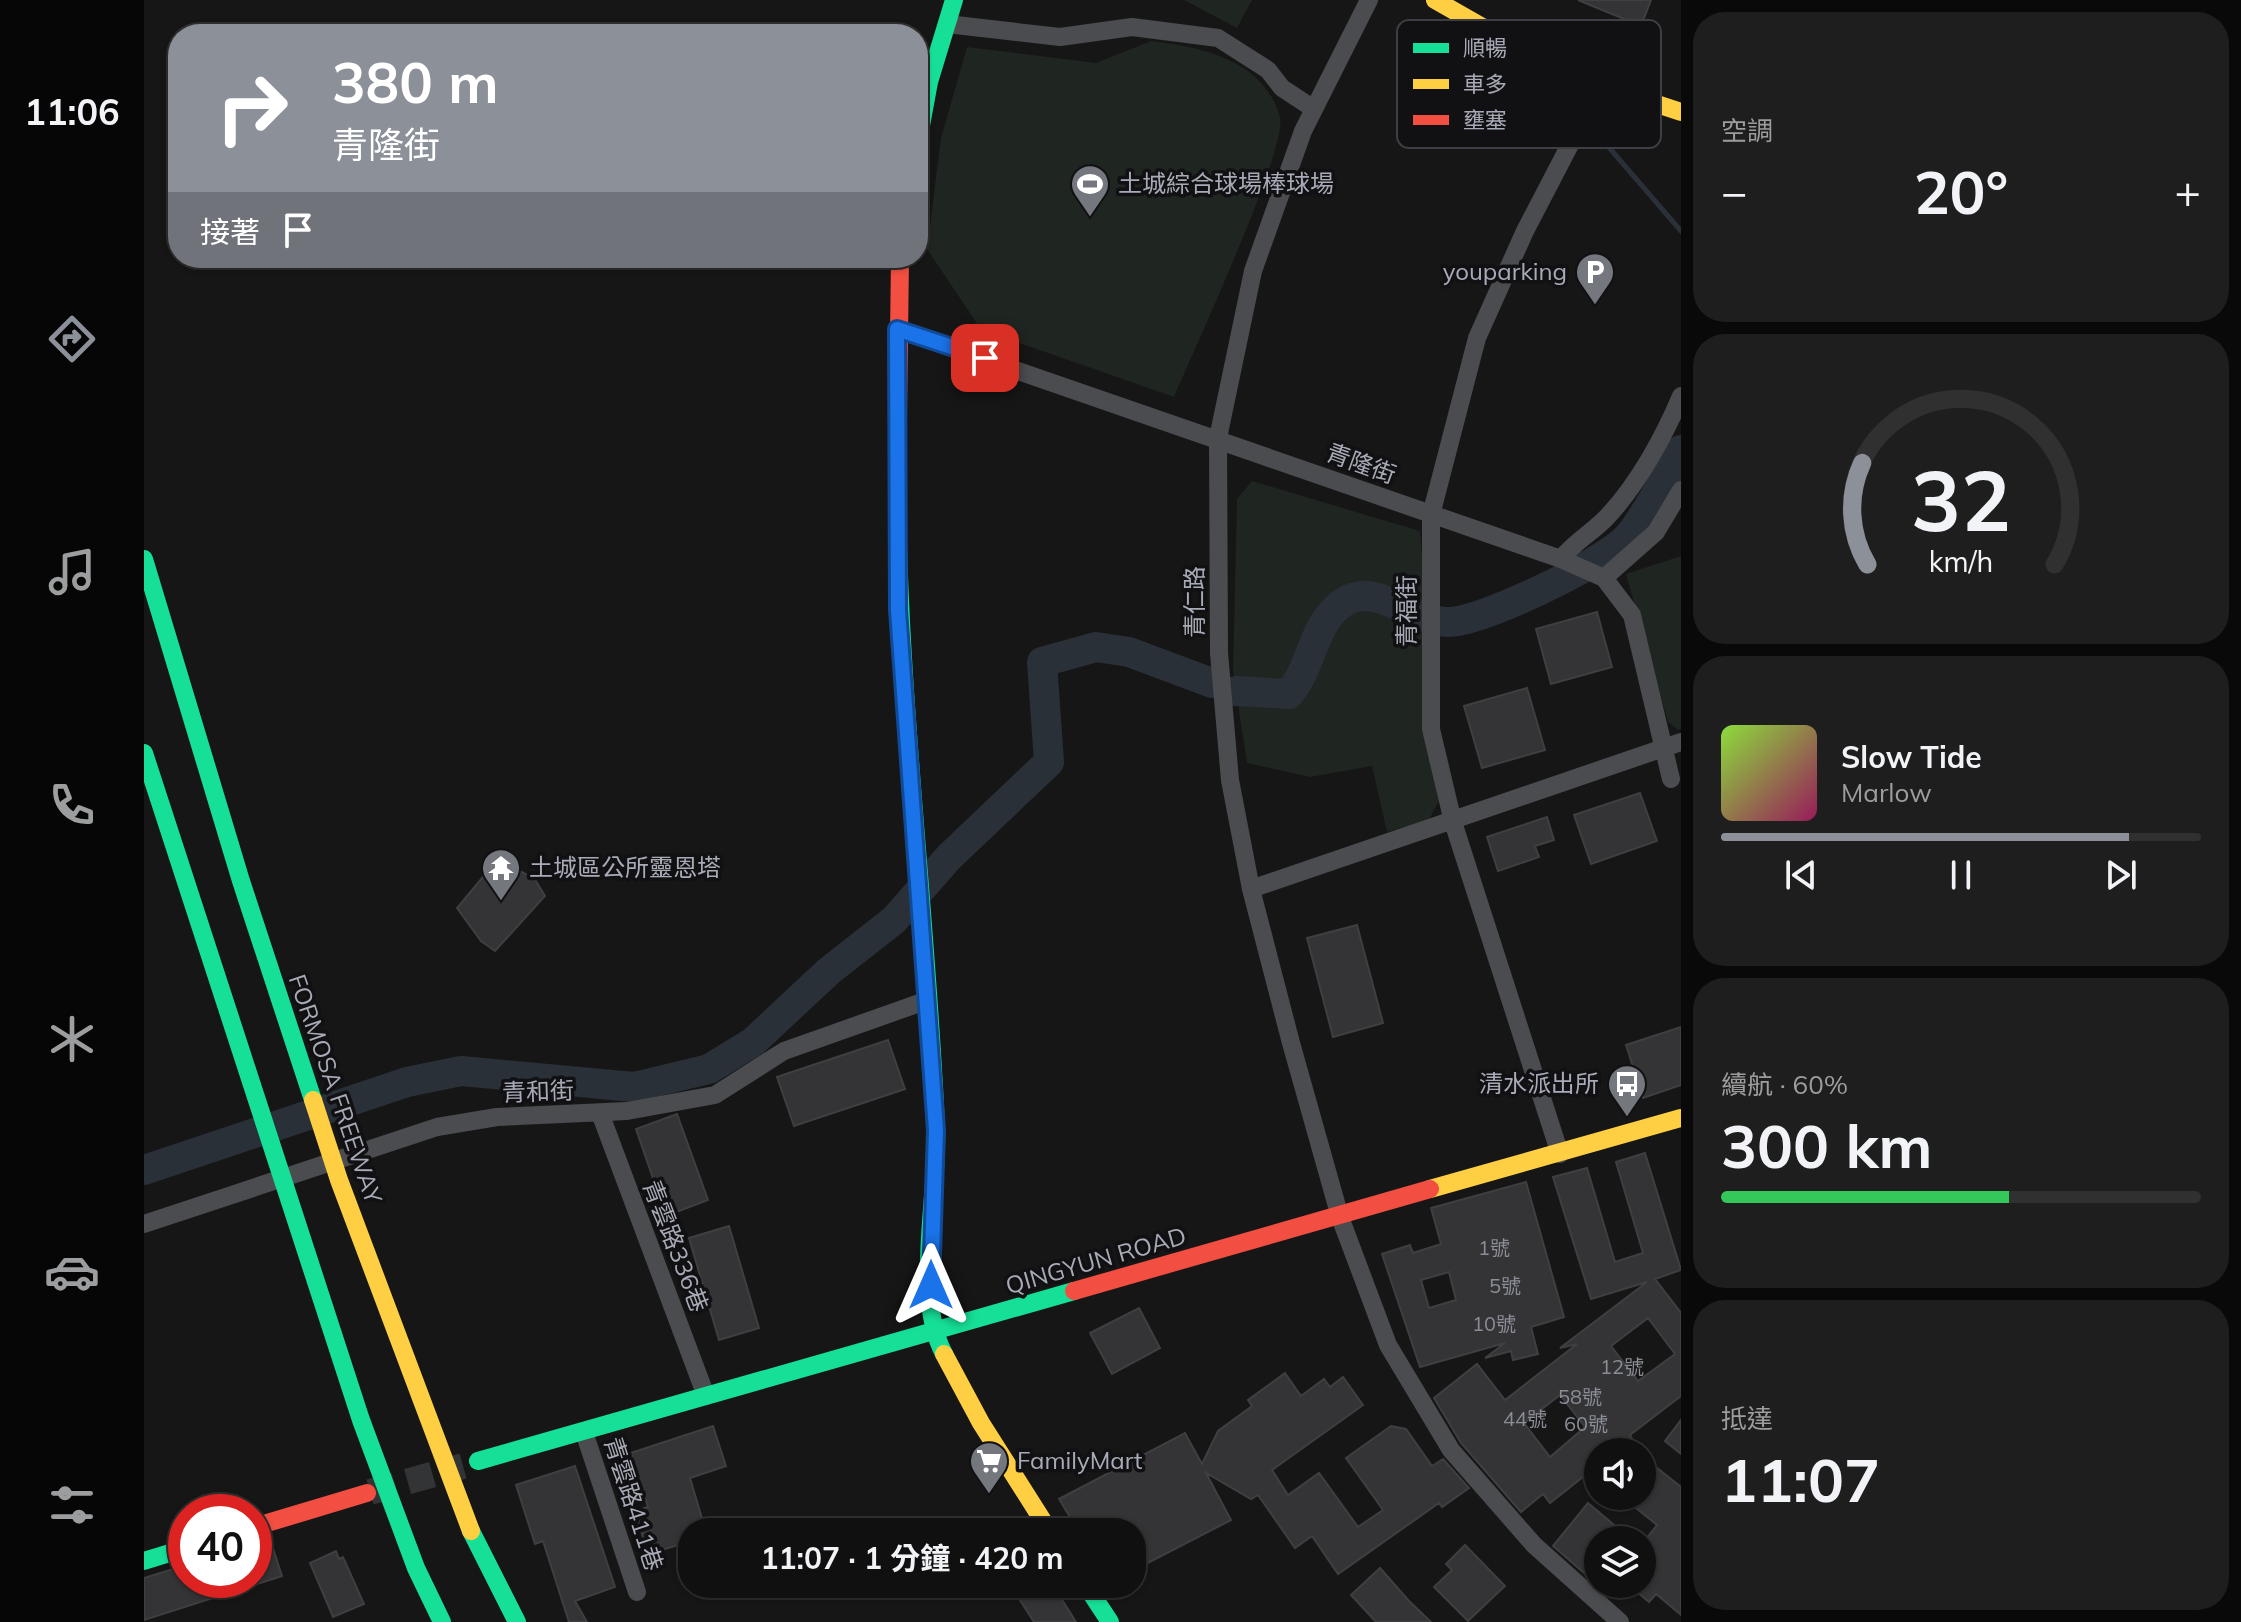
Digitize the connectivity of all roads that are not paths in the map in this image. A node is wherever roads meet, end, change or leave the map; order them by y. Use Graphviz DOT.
graph roads {
  1 [pos="954,0"];
  2 [pos="1369,0"];
  3 [pos="1435,0"];
  4 [pos="1470,20"];
  5 [pos="947,24"];
  6 [pos="928,87"];
  7 [pos="1661,105"];
  8 [pos="1314,109"];
  9 [pos="1681,112"];
  10 [pos="1568,148"];
  11 [pos="900,268"];
  12 [pos="897,329"];
  13 [pos="1681,396"];
  14 [pos="1218,438"];
  15 [pos="1681,490"];
  16 [pos="1431,515"];
  17 [pos="144,559"];
  18 [pos="1561,559"];
  19 [pos="1604,578"];
  20 [pos="1681,742"];
  21 [pos="1663,749"];
  22 [pos="144,753"];
  23 [pos="1671,779"];
  24 [pos="1453,822"];
  25 [pos="1251,889"];
  26 [pos="928,1000"];
  27 [pos="600,1113"];
  28 [pos="1681,1118"];
  29 [pos="1560,1154"];
  30 [pos="1340,1217"];
  31 [pos="144,1224"];
  32 [pos="933,1333"];
  33 [pos="706,1396"];
  34 [pos="584,1432"];
  35 [pos="478,1461"];
  36 [pos="367,1493"];
  37 [pos="1041,1518"];
  38 [pos="272,1522"];
  39 [pos="168,1554"];
  40 [pos="144,1561"];
  41 [pos="637,1592"];
  42 [pos="1094,1598"];
  43 [pos="442,1622"];
  44 [pos="517,1622"];
  45 [pos="1110,1622"];
  46 [pos="1620,1622"];
  1 -- 5 [label="main road"];
  2 -- 8 [label="street, 青仁路"];
  3 -- 4 [label="main road"];
  5 -- 6 [label="main road"];
  5 -- 8 [label="street"];
  7 -- 9 [label="main road"];
  8 -- 14 [label="street, 青仁路"];
  10 -- 16 [label="street, 青福街"];
  11 -- 12 [label="main road"];
  12 -- 14 [label="street, 青隆街"];
  12 -- 26 [label="main road"];
  13 -- 18 [label="street"];
  14 -- 16 [label="street, 青隆街"];
  14 -- 25 [label="street, 青仁路"];
  15 -- 19 [label="street"];
  16 -- 18 [label="street, 青隆街"];
  16 -- 24 [label="street, 青福街"];
  17 -- 44 [label="main road, FORMOSA FREEWAY"];
  18 -- 19 [label="street, 青隆街"];
  19 -- 21 [label="street, 青隆街"];
  20 -- 21 [label="street"];
  21 -- 23 [label="street, 青隆街"];
  21 -- 24 [label="street"];
  22 -- 43 [label="main road"];
  24 -- 25 [label="street"];
  24 -- 29 [label="street, 青福街"];
  25 -- 30 [label="street, 青仁路"];
  26 -- 27 [label="street, 青和街"];
  26 -- 32 [label="main road"];
  27 -- 31 [label="street, 青和街"];
  27 -- 33 [label="street, 青雲路336巷"];
  28 -- 29 [label="main road, QINGYUN ROAD"];
  29 -- 30 [label="main road, QINGYUN ROAD"];
  30 -- 32 [label="main road, QINGYUN ROAD"];
  30 -- 46 [label="street, 青仁路"];
  32 -- 33 [label="main road, QINGYUN ROAD"];
  32 -- 37 [label="main road"];
  33 -- 34 [label="main road, QINGYUN ROAD"];
  34 -- 35 [label="main road, QINGYUN ROAD"];
  34 -- 41 [label="street, 青雲路411巷"];
  36 -- 38 [label="main road"];
  39 -- 40 [label="main road"];
  42 -- 45 [label="main road"];
}
